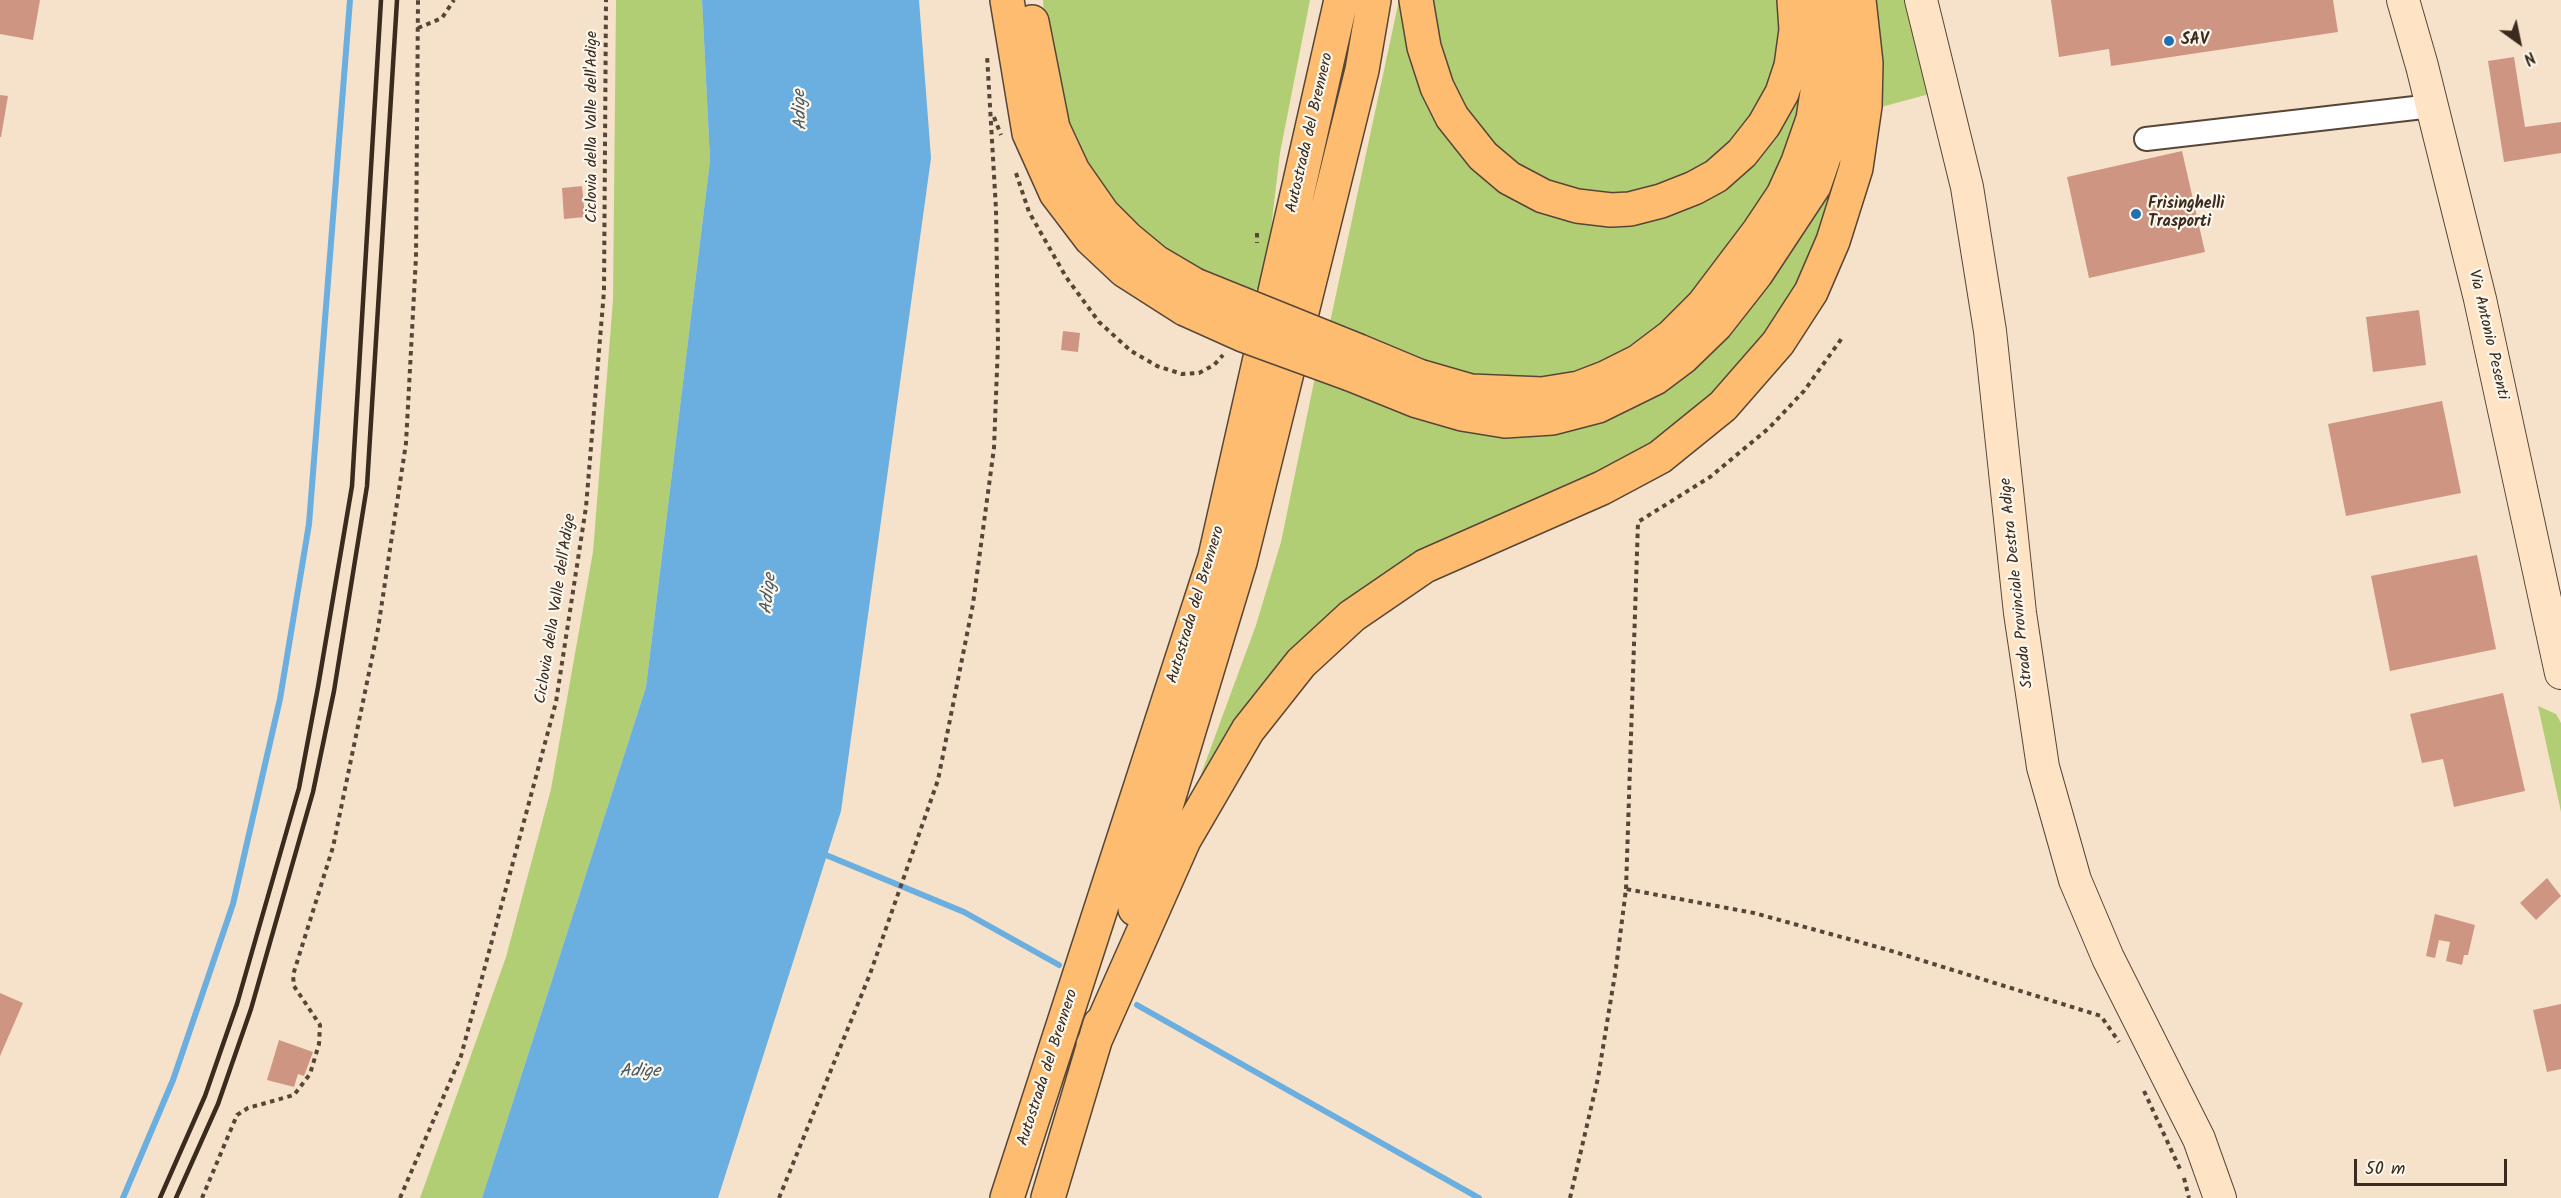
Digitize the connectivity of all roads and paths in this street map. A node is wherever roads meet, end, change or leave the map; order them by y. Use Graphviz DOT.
graph roads {
  1 [pos="418,0"];
  2 [pos="454,0"];
  3 [pos="606,0"];
  4 [pos="1007,0"];
  5 [pos="1029,0"];
  6 [pos="1326,0"];
  7 [pos="1341,0"];
  8 [pos="1374,0"];
  9 [pos="1416,0"];
  10 [pos="1794,0"];
  11 [pos="1813,0"];
  12 [pos="1838,0"];
  13 [pos="1859,0"];
  14 [pos="1921,0"];
  15 [pos="2403,0"];
  16 [pos="418,27"];
  17 [pos="987,46"];
  18 [pos="2432,106"];
  19 [pos="1312,126"];
  20 [pos="2146,140"];
  21 [pos="1190,297"];
  22 [pos="1842,338"];
  23 [pos="1355,363"];
  24 [pos="2561,673"];
  25 [pos="1626,889"];
  26 [pos="1094,1045"];
  27 [pos="2123,1049"];
  28 [pos="2142,1086"];
  29 [pos="2199,1140"];
  30 [pos="202,1198"];
  31 [pos="400,1198"];
  32 [pos="779,1198"];
  33 [pos="1007,1198"];
  34 [pos="1048,1198"];
  35 [pos="1570,1198"];
  36 [pos="2189,1198"];
  37 [pos="2220,1198"];
  38 [pos="2244,1198"];
  1 -- 16 [label="path"];
  2 -- 16 [label="path"];
  3 -- 31 [label="path, Ciclovia della Valle dell'Adige"];
  4 -- 21 [label="highway"];
  5 -- 21 [label="highway"];
  6 -- 19 [label="highway"];
  7 -- 19 [label="highway, Autostrada del Brennero"];
  8 -- 26 [label="highway, Autostrada del Brennero"];
  9 -- 10 [label="highway"];
  11 -- 23 [label="highway"];
  12 -- 23 [label="highway"];
  13 -- 26 [label="highway"];
  14 -- 29 [label="main road, Strada Provinciale Destra Adige"];
  15 -- 18 [label="main road, Via Antonio Pesenti"];
  16 -- 30 [label="path"];
  17 -- 32 [label="path"];
  18 -- 20 [label="street"];
  18 -- 24 [label="main road, Via Antonio Pesenti"];
  19 -- 33 [label="highway, Autostrada del Brennero"];
  21 -- 23 [label="highway, bridge"];
  22 -- 25 [label="path"];
  25 -- 27 [label="path"];
  25 -- 35 [label="path"];
  26 -- 34 [label="highway, Autostrada del Brennero"];
  28 -- 36 [label="path"];
  29 -- 37 [label="main road, Strada Provinciale Destra Adige"];
  29 -- 38 [label="main road, Strada Provinciale Destra Adige"];
}
